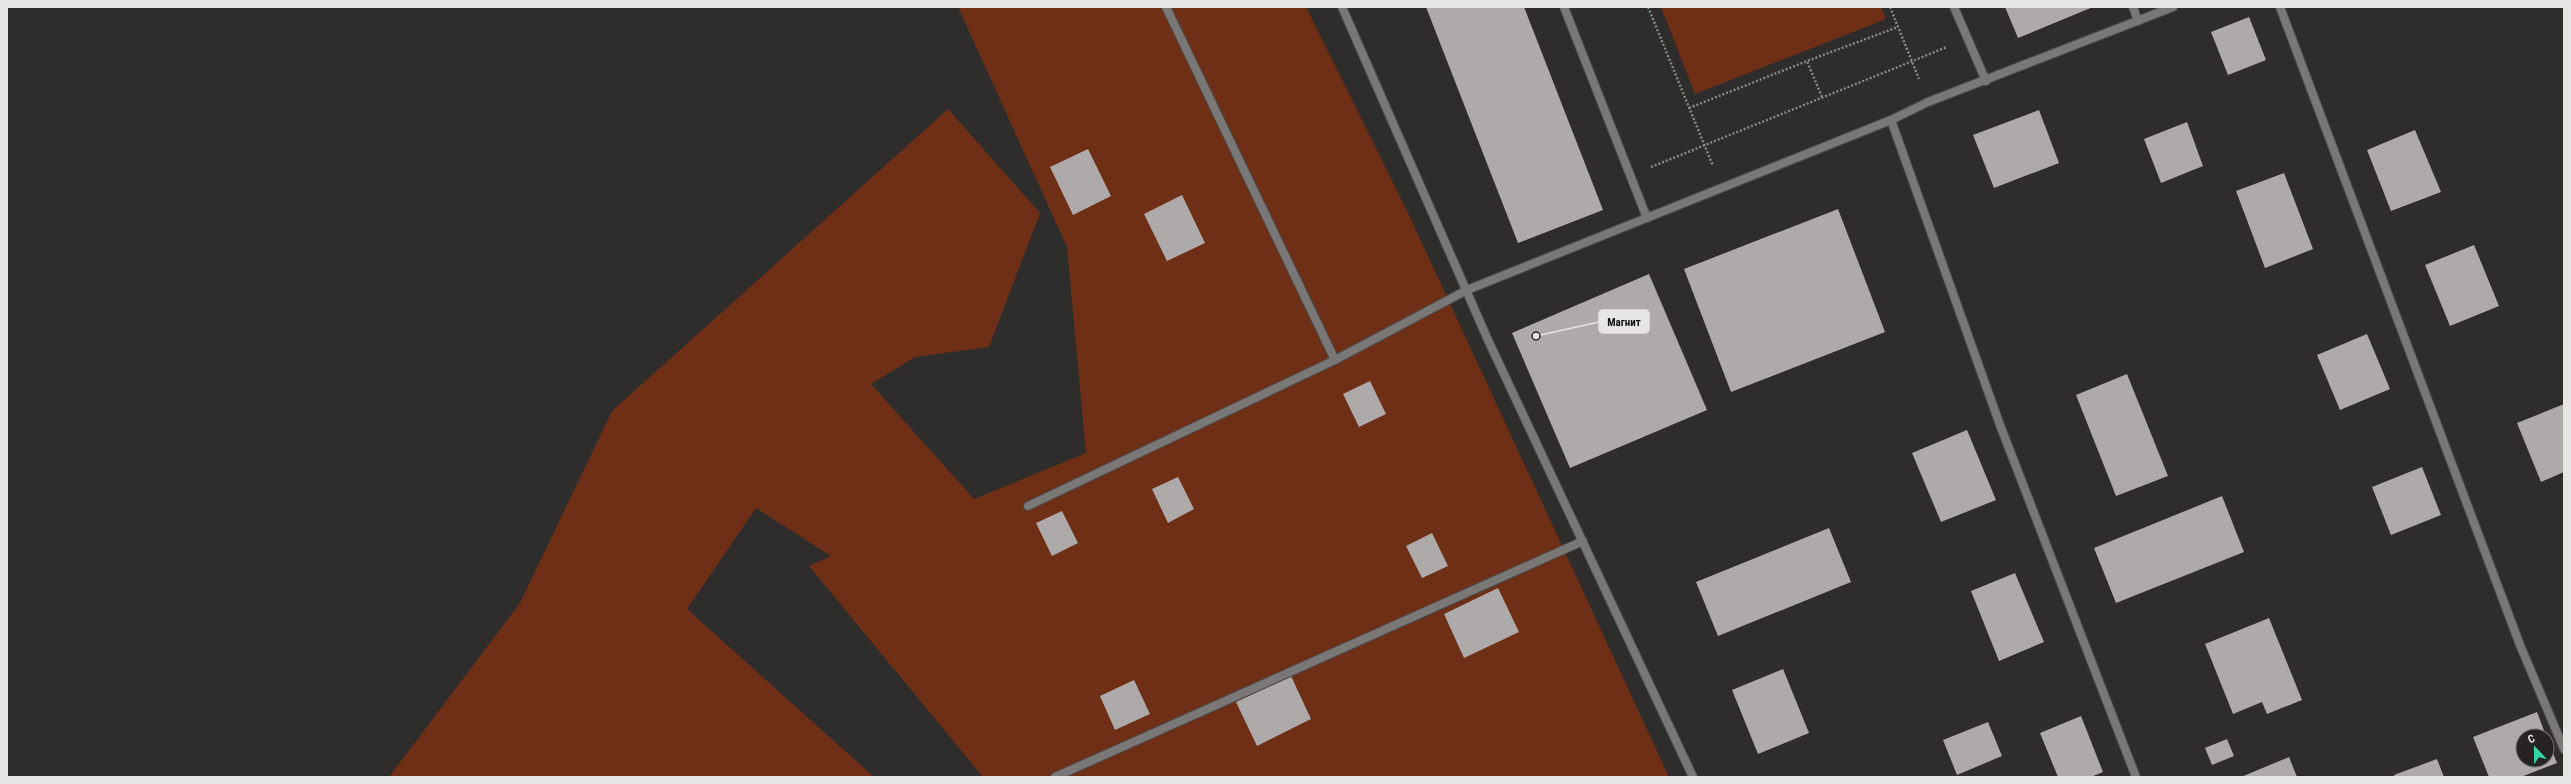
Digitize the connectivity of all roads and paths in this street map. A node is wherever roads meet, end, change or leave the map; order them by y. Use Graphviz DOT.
graph roads {
  1 [pos="1166,7"];
  2 [pos="1342,7"];
  3 [pos="1564,7"];
  4 [pos="1648,7"];
  5 [pos="1890,7"];
  6 [pos="1954,7"];
  7 [pos="2133,7"];
  8 [pos="2172,7"];
  9 [pos="2280,7"];
  10 [pos="2138,21"];
  11 [pos="1898,27"];
  12 [pos="1968,39"];
  13 [pos="1807,61"];
  14 [pos="1912,61"];
  15 [pos="1986,81"];
  16 [pos="1822,98"];
  17 [pos="1928,102"];
  18 [pos="1689,108"];
  19 [pos="1891,120"];
  20 [pos="1704,146"];
  21 [pos="1630,176"];
  22 [pos="1722,188"];
  23 [pos="1647,218"];
  24 [pos="1467,290"];
  25 [pos="1335,360"];
  26 [pos="1028,506"];
  27 [pos="1583,541"];
  28 [pos="2564,749"];
  29 [pos="1055,777"];
  30 [pos="1693,777"];
  31 [pos="2136,777"];
  1 -- 25 [label="street"];
  2 -- 24 [label="street"];
  3 -- 21 [label="street"];
  4 -- 18 [label="path"];
  5 -- 11 [label="path"];
  6 -- 12 [label="street"];
  7 -- 10 [label="street"];
  8 -- 10 [label="street"];
  9 -- 28 [label="street"];
  10 -- 15 [label="street"];
  11 -- 13 [label="path"];
  11 -- 14 [label="path"];
  12 -- 14 [label="path"];
  12 -- 15 [label="street"];
  13 -- 16 [label="path"];
  13 -- 18 [label="path"];
  14 -- 16 [label="path"];
  14 -- 17 [label="path"];
  15 -- 17 [label="street"];
  16 -- 20 [label="path"];
  17 -- 19 [label="street"];
  18 -- 20 [label="path"];
  19 -- 22 [label="street"];
  19 -- 31 [label="street"];
  20 -- 21 [label="path"];
  20 -- 22 [label="path"];
  21 -- 23 [label="street"];
  22 -- 23 [label="street"];
  23 -- 24 [label="street"];
  24 -- 25 [label="street"];
  24 -- 27 [label="street"];
  25 -- 26 [label="street"];
  27 -- 29 [label="street"];
  27 -- 30 [label="street"];
}
